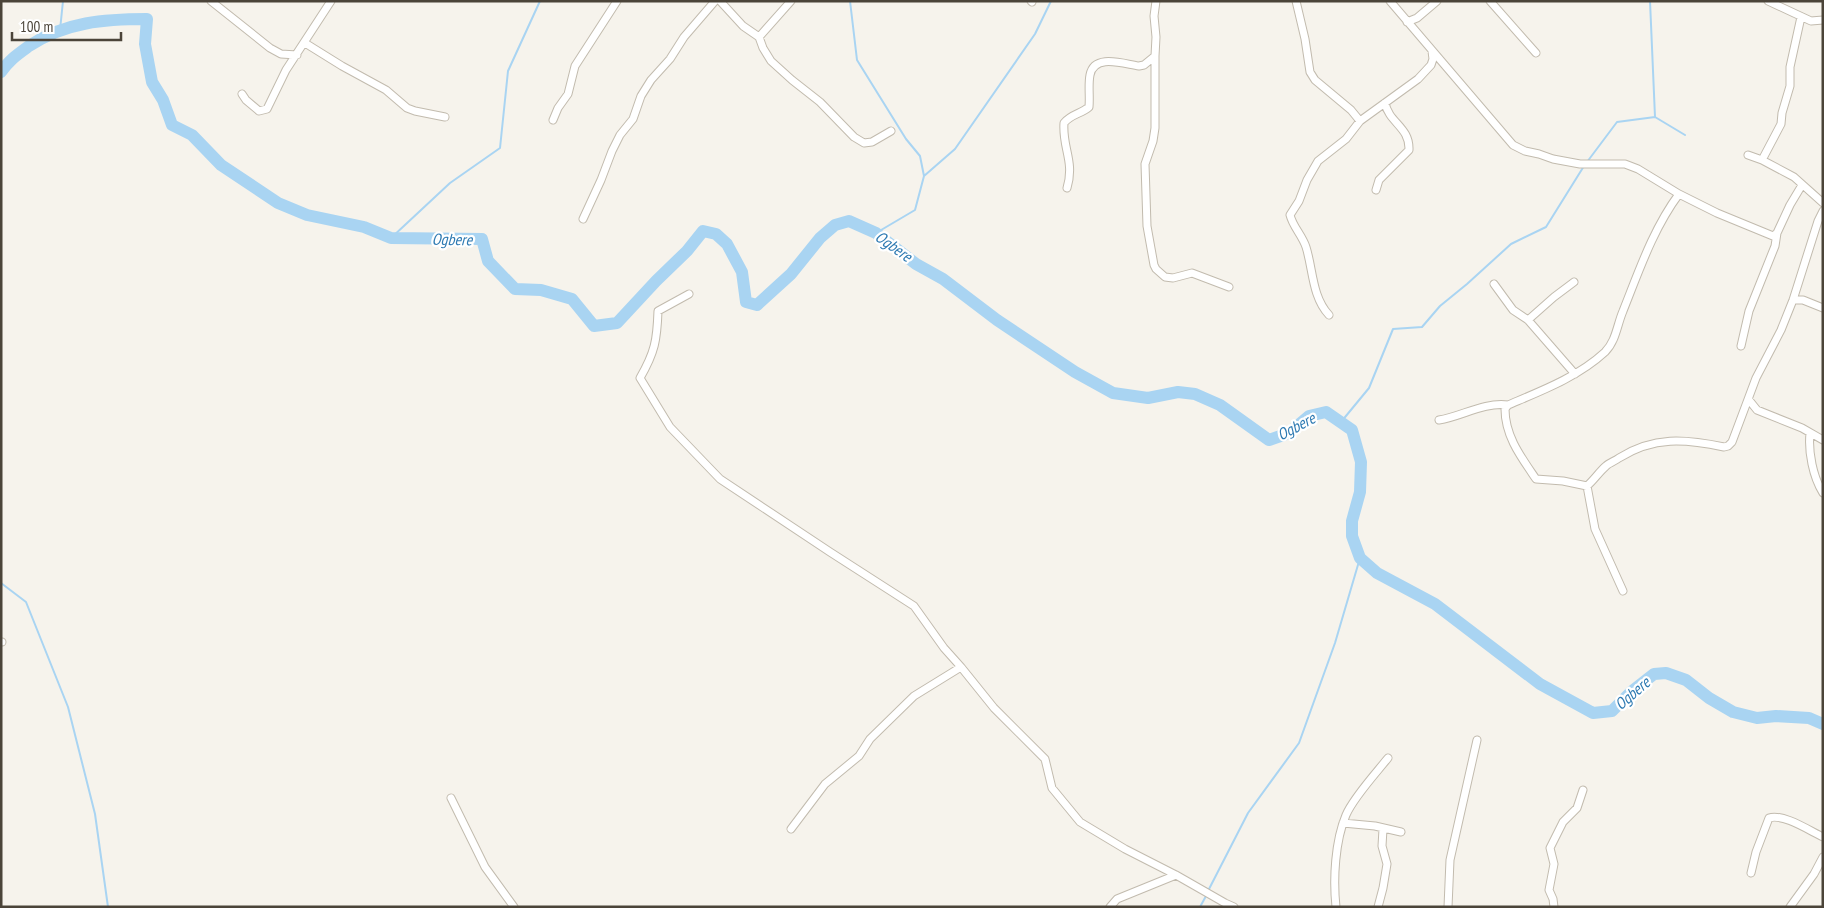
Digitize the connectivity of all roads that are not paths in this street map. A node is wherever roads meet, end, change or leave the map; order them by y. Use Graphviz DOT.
graph roads {
  1 [pos="211,1"];
  2 [pos="331,1"];
  3 [pos="617,1"];
  4 [pos="715,1"];
  5 [pos="720,1"];
  6 [pos="791,1"];
  7 [pos="1156,1"];
  8 [pos="1296,1"];
  9 [pos="1390,1"];
  10 [pos="1437,1"];
  11 [pos="1490,1"];
  12 [pos="1768,1"];
  13 [pos="1801,17"];
  14 [pos="1823,20"];
  15 [pos="1407,22"];
  16 [pos="759,37"];
  17 [pos="305,43"];
  18 [pos="1432,50"];
  19 [pos="1536,53"];
  20 [pos="297,55"];
  21 [pos="1155,56"];
  22 [pos="242,94"];
  23 [pos="1385,103"];
  24 [pos="445,117"];
  25 [pos="553,120"];
  26 [pos="1360,121"];
  27 [pos="891,131"];
  28 [pos="1748,154"];
  29 [pos="1762,160"];
  30 [pos="1802,185"];
  31 [pos="1066,188"];
  32 [pos="1376,190"];
  33 [pos="1679,194"];
  34 [pos="1823,203"];
  35 [pos="1823,211"];
  36 [pos="582,219"];
  37 [pos="1777,233"];
  38 [pos="1574,282"];
  39 [pos="1494,284"];
  40 [pos="1229,287"];
  41 [pos="689,294"];
  42 [pos="1793,300"];
  43 [pos="1823,308"];
  44 [pos="1329,315"];
  45 [pos="1528,320"];
  46 [pos="1741,346"];
  47 [pos="1575,374"];
  48 [pos="1749,400"];
  49 [pos="1508,405"];
  50 [pos="1439,420"];
  51 [pos="1810,434"];
  52 [pos="1823,440"];
  53 [pos="1587,486"];
  54 [pos="1823,493"];
  55 [pos="1623,591"];
  56 [pos="961,667"];
  57 [pos="1477,740"];
  58 [pos="1388,758"];
  59 [pos="1583,790"];
  60 [pos="451,798"];
  61 [pos="1343,823"];
  62 [pos="1383,829"];
  63 [pos="791,830"];
  64 [pos="1401,832"];
  65 [pos="1823,837"];
  66 [pos="1823,857"];
  67 [pos="1751,873"];
  68 [pos="1176,875"];
  69 [pos="514,907"];
  70 [pos="1110,907"];
  71 [pos="1234,907"];
  72 [pos="1336,907"];
  73 [pos="1378,907"];
  74 [pos="1448,907"];
  75 [pos="1554,907"];
  76 [pos="1790,907"];
  1 -- 20 [label="street"];
  2 -- 17 [label="street"];
  3 -- 25 [label="street"];
  4 -- 36 [label="street"];
  5 -- 16 [label="street"];
  6 -- 16 [label="street"];
  7 -- 21 [label="street"];
  8 -- 26 [label="street"];
  9 -- 15 [label="street"];
  10 -- 15 [label="street"];
  11 -- 19 [label="street"];
  12 -- 13 [label="street"];
  13 -- 14 [label="street"];
  13 -- 29 [label="street"];
  15 -- 18 [label="street"];
  16 -- 27 [label="street"];
  17 -- 20 [label="street"];
  17 -- 24 [label="street"];
  18 -- 23 [label="street"];
  18 -- 33 [label="street"];
  20 -- 22 [label="street"];
  21 -- 31 [label="street"];
  21 -- 40 [label="street"];
  23 -- 26 [label="street"];
  23 -- 32 [label="street"];
  26 -- 44 [label="street"];
  28 -- 29 [label="street"];
  29 -- 30 [label="street"];
  30 -- 34 [label="street"];
  30 -- 37 [label="street"];
  33 -- 37 [label="street"];
  33 -- 47 [label="street"];
  35 -- 42 [label="street"];
  37 -- 46 [label="street"];
  38 -- 45 [label="street"];
  39 -- 45 [label="street"];
  41 -- 56 [label="street"];
  42 -- 43 [label="street"];
  42 -- 48 [label="street"];
  45 -- 47 [label="street"];
  47 -- 49 [label="street"];
  48 -- 51 [label="street"];
  48 -- 53 [label="street"];
  49 -- 50 [label="street"];
  49 -- 53 [label="street"];
  51 -- 52 [label="street"];
  51 -- 54 [label="street"];
  53 -- 55 [label="street"];
  56 -- 63 [label="street"];
  56 -- 68 [label="street"];
  57 -- 74 [label="street"];
  58 -- 61 [label="street"];
  59 -- 75 [label="street"];
  60 -- 69 [label="street"];
  61 -- 62 [label="street"];
  61 -- 72 [label="street"];
  62 -- 64 [label="street"];
  62 -- 73 [label="street"];
  65 -- 67 [label="street"];
  66 -- 76 [label="street"];
  68 -- 70 [label="street"];
  68 -- 71 [label="street"];
}
